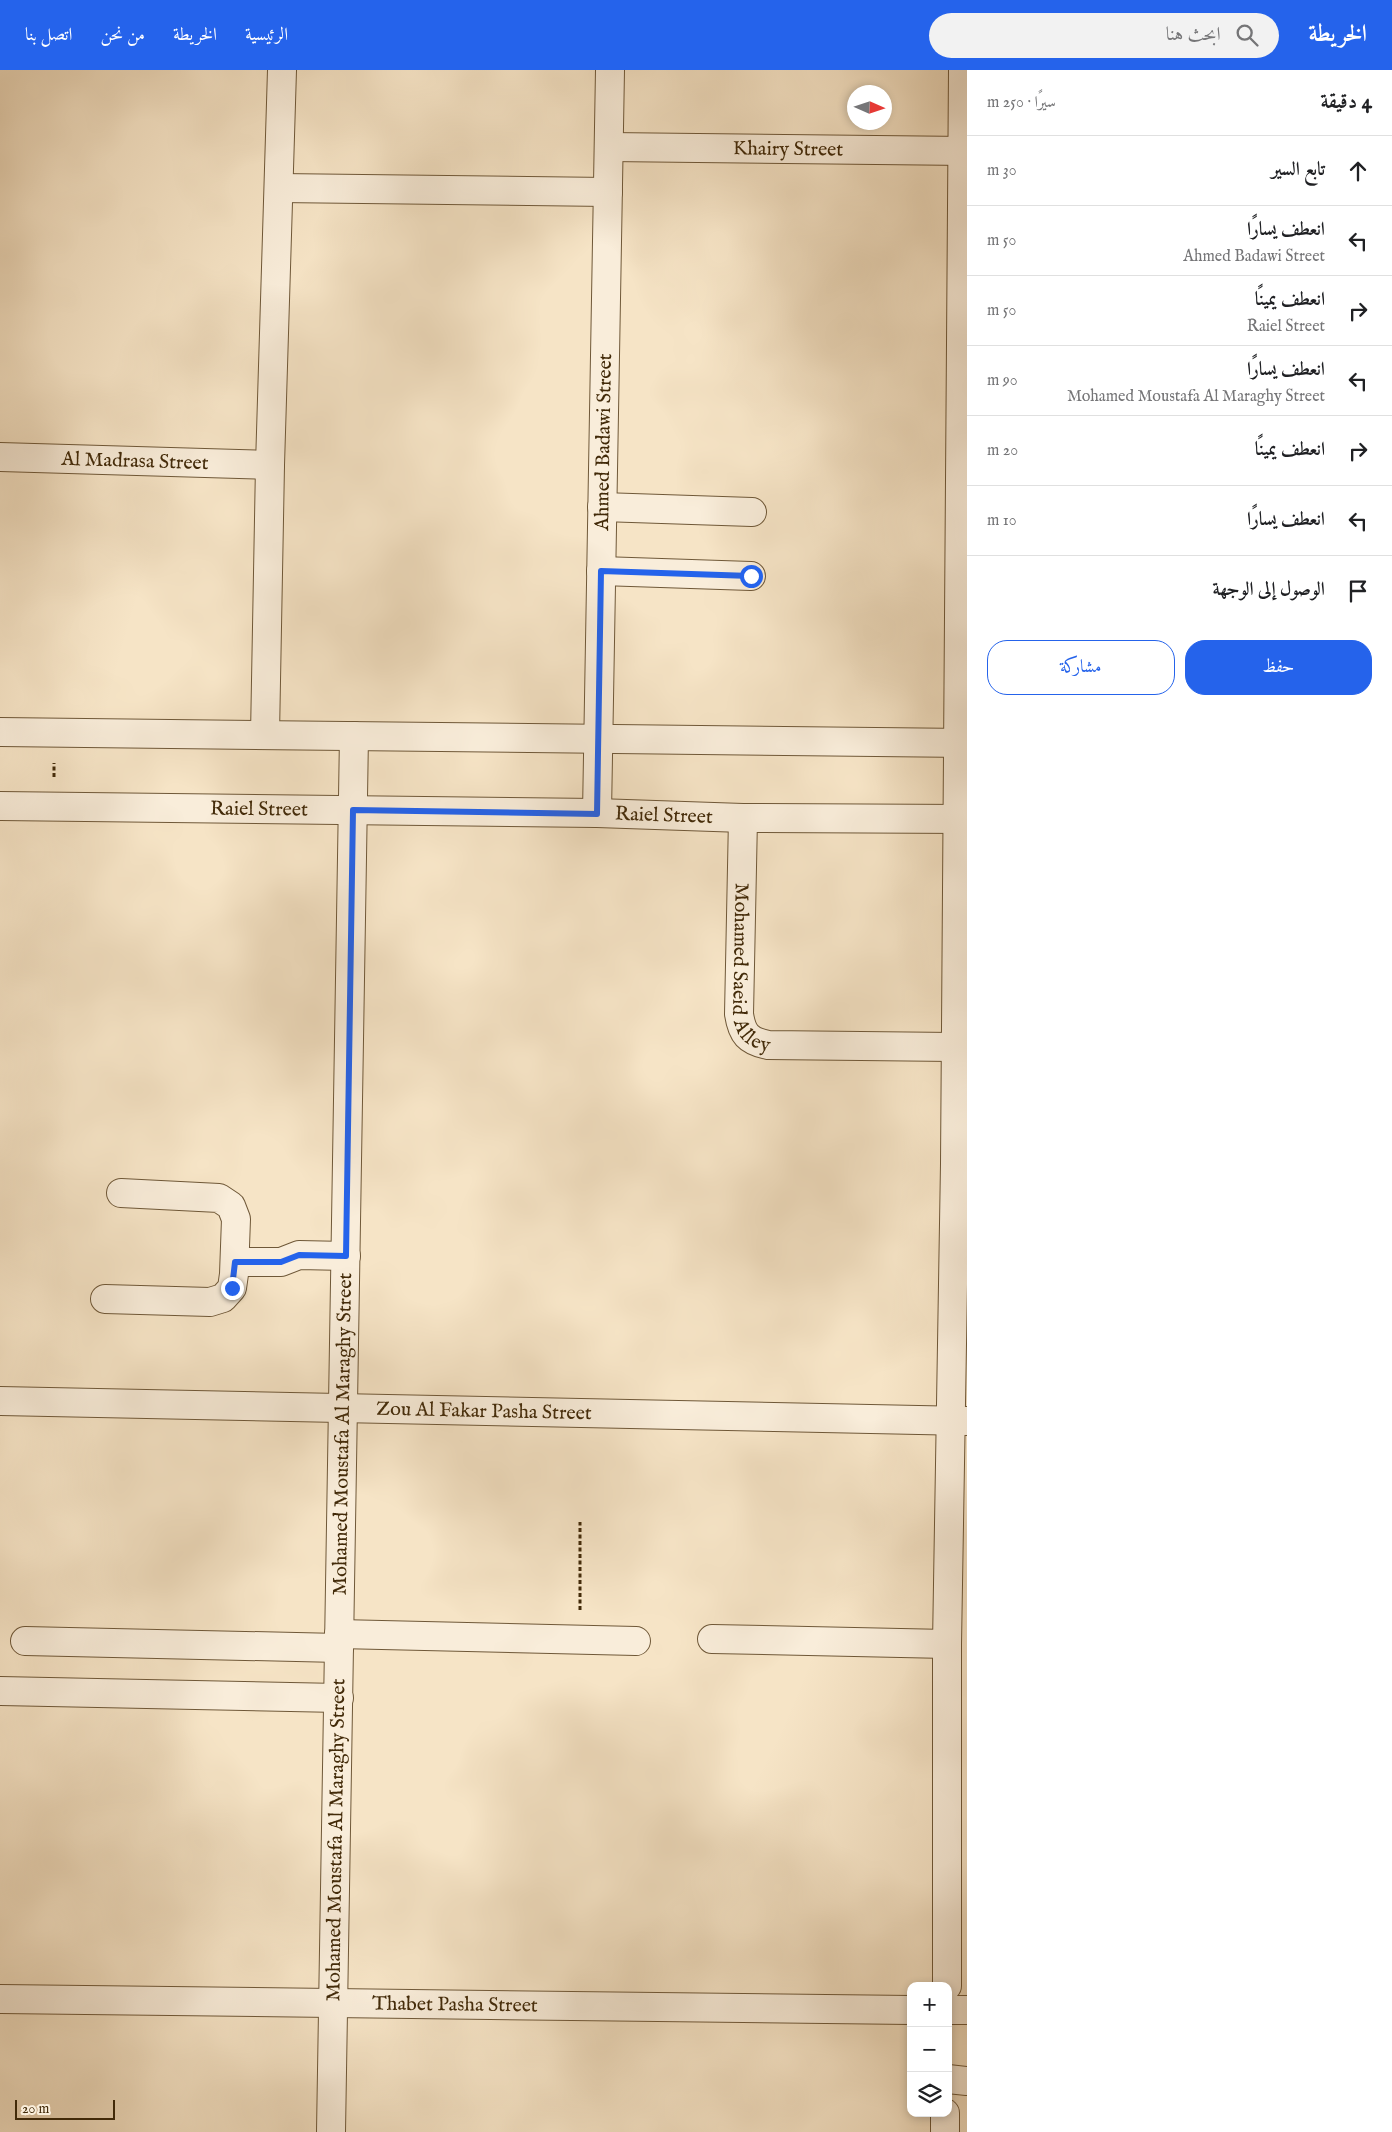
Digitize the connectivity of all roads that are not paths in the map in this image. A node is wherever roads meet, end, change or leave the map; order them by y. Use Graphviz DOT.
graph roads {
  1 [pos="282,70"];
  2 [pos="610,70"];
  3 [pos="963,70"];
  4 [pos="609,147"];
  5 [pos="964,151"];
  6 [pos="279,188"];
  7 [pos="608,192"];
  8 [pos="0,457"];
  9 [pos="270,465"];
  10 [pos="964,474"];
  11 [pos="602,507"];
  12 [pos="752,512"];
  13 [pos="601,571"];
  14 [pos="751,576"];
  15 [pos="0,732"];
  16 [pos="265,735"];
  17 [pos="354,736"];
  18 [pos="598,740"];
  19 [pos="963,743"];
  20 [pos="0,806"];
  21 [pos="353,810"];
  22 [pos="597,814"];
  23 [pos="743,818"];
  24 [pos="962,819"];
  25 [pos="954,1047"];
  26 [pos="121,1193"];
  27 [pos="235,1253"];
  28 [pos="346,1256"];
  29 [pos="105,1299"];
  30 [pos="0,1401"];
  31 [pos="343,1407"];
  32 [pos="959,1421"];
  33 [pos="712,1639"];
  34 [pos="25,1641"];
  35 [pos="339,1641"];
  36 [pos="636,1641"];
  37 [pos="947,1644"];
  38 [pos="0,1691"];
  39 [pos="339,1698"];
  40 [pos="946,1982"];
  41 [pos="0,1999"];
  42 [pos="333,2003"];
  43 [pos="907,2010"];
  44 [pos="952,2010"];
  45 [pos="967,2010"];
  46 [pos="952,2079"];
  47 [pos="967,2081"];
  48 [pos="945,2117"];
  49 [pos="331,2132"];
  50 [pos="945,2132"];
  1 -- 6 [label="street"];
  2 -- 4 [label="street, Ahmed Badawi Street"];
  3 -- 5 [label="street"];
  4 -- 5 [label="street, Khairy Street"];
  4 -- 7 [label="street, Ahmed Badawi Street"];
  5 -- 10 [label="street"];
  6 -- 7 [label="street"];
  6 -- 9 [label="street"];
  7 -- 11 [label="street, Ahmed Badawi Street"];
  8 -- 9 [label="street, Al Madrasa Street"];
  9 -- 16 [label="street"];
  10 -- 19 [label="street"];
  11 -- 12 [label="street"];
  11 -- 13 [label="street, Ahmed Badawi Street"];
  13 -- 14 [label="street"];
  13 -- 18 [label="street, Ahmed Badawi Street"];
  15 -- 16 [label="street"];
  16 -- 17 [label="street"];
  17 -- 18 [label="street"];
  17 -- 21 [label="street, Mohamed Moustafa Al Maraghy Street"];
  18 -- 19 [label="street"];
  18 -- 22 [label="street, Ahmed Badawi Street"];
  19 -- 24 [label="street"];
  20 -- 21 [label="street, Raiel Street"];
  21 -- 22 [label="street, Raiel Street"];
  21 -- 28 [label="street, Mohamed Moustafa Al Maraghy Street"];
  22 -- 23 [label="street, Raiel Street"];
  23 -- 24 [label="street, Raiel Street"];
  23 -- 25 [label="street, Mohamed Saeid Alley"];
  24 -- 25 [label="street"];
  25 -- 32 [label="street"];
  26 -- 27 [label="street"];
  27 -- 28 [label="street"];
  27 -- 29 [label="street"];
  28 -- 31 [label="street, Mohamed Moustafa Al Maraghy Street"];
  30 -- 31 [label="street, Zou Al Fakar Pasha Street"];
  31 -- 32 [label="street, Zou Al Fakar Pasha Street"];
  31 -- 35 [label="street, Mohamed Moustafa Al Maraghy Street"];
  32 -- 37 [label="street"];
  33 -- 37 [label="street"];
  34 -- 35 [label="street"];
  35 -- 36 [label="street"];
  35 -- 39 [label="street, Mohamed Moustafa Al Maraghy Street"];
  37 -- 40 [label="street"];
  38 -- 39 [label="street"];
  39 -- 42 [label="street, Mohamed Moustafa Al Maraghy Street"];
  41 -- 42 [label="street, Thabet Pasha Street"];
  42 -- 43 [label="street, Thabet Pasha Street"];
  42 -- 49 [label="street, Mohamed Moustafa Al Maraghy Street"];
  44 -- 45 [label="street"];
  46 -- 47 [label="street"];
  48 -- 50 [label="street"];
}
